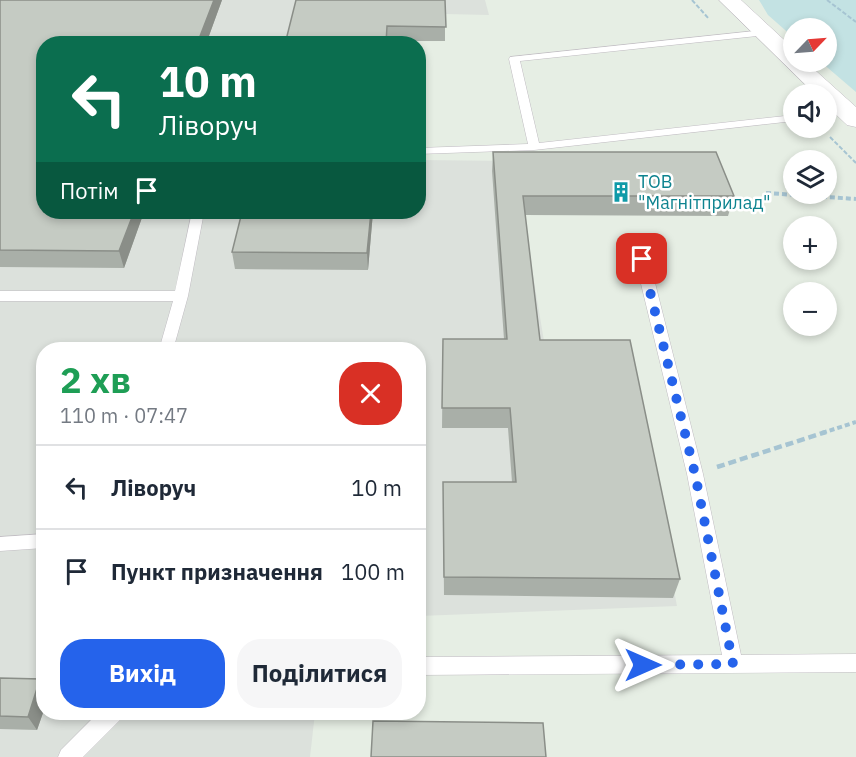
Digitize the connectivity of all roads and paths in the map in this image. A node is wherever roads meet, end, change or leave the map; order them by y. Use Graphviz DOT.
graph roads {
  1 [pos="729,0"];
  2 [pos="827,0"];
  3 [pos="856,22"];
  4 [pos="764,33"];
  5 [pos="783,51"];
  6 [pos="804,72"];
  7 [pos="843,115"];
  8 [pos="783,119"];
  9 [pos="831,138"];
  10 [pos="534,147"];
  11 [pos="426,152"];
  12 [pos="856,163"];
  13 [pos="766,194"];
  14 [pos="856,199"];
  15 [pos="197,219"];
  16 [pos="642,259"];
  17 [pos="0,296"];
  18 [pos="181,296"];
  19 [pos="168,342"];
  20 [pos="856,422"];
  21 [pos="695,474"];
  22 [pos="36,542"];
  23 [pos="0,544"];
  24 [pos="856,663"];
  25 [pos="733,664"];
  26 [pos="426,666"];
  27 [pos="106,720"];
  28 [pos="68,757"];
  1 -- 4 [label="main road"];
  2 -- 3 [label="path"];
  4 -- 5 [label="main road"];
  4 -- 10 [label="lane"];
  6 -- 7 [label="main road"];
  8 -- 10 [label="lane"];
  9 -- 12 [label="path"];
  10 -- 11 [label="lane"];
  13 -- 14 [label="path"];
  15 -- 18 [label="lane"];
  16 -- 21 [label="lane"];
  17 -- 18 [label="lane"];
  18 -- 19 [label="lane"];
  20 -- 21 [label="path"];
  21 -- 25 [label="lane"];
  22 -- 23 [label="lane"];
  24 -- 25 [label="lane"];
  25 -- 26 [label="lane"];
  27 -- 28 [label="lane"];
}
